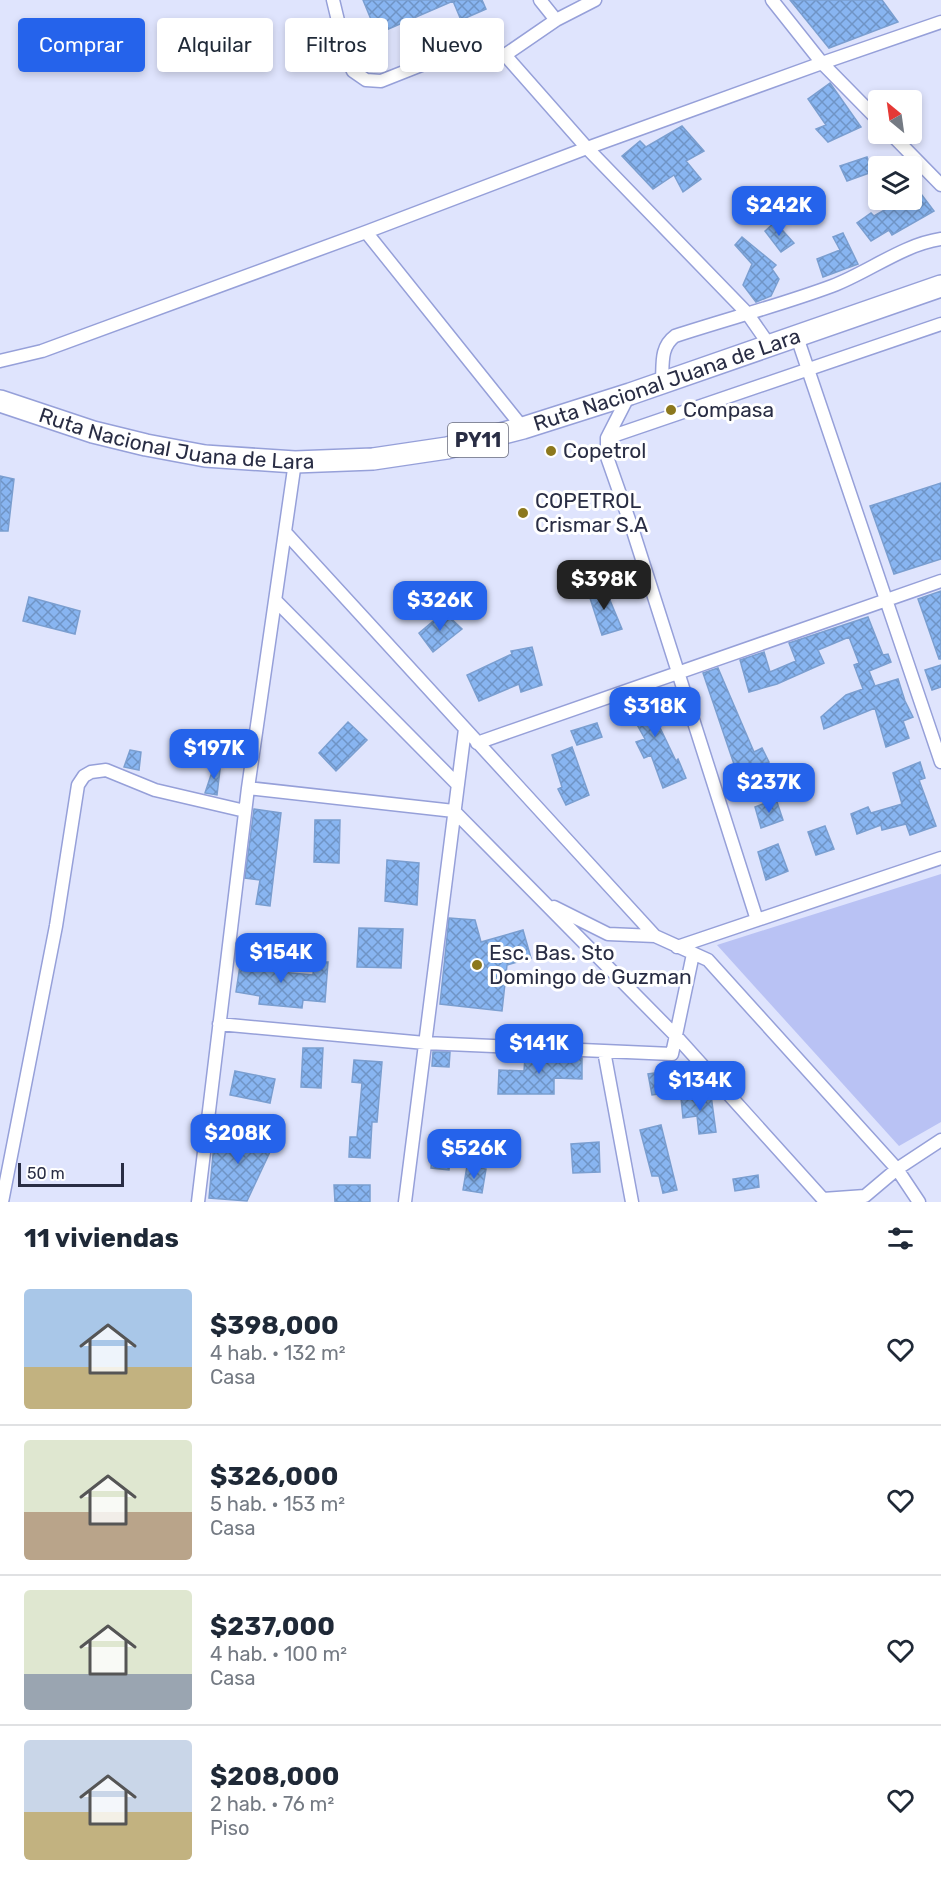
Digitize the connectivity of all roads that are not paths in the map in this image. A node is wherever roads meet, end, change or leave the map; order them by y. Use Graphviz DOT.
graph roads {
  1 [pos="333,0"];
  2 [pos="540,0"];
  3 [pos="595,0"];
  4 [pos="772,0"];
  5 [pos="556,20"];
  6 [pos="941,22"];
  7 [pos="505,55"];
  8 [pos="822,63"];
  9 [pos="868,110"];
  10 [pos="901,144"];
  11 [pos="587,148"];
  12 [pos="941,185"];
  13 [pos="366,232"];
  14 [pos="941,239"];
  15 [pos="941,286"];
  16 [pos="747,313"];
  17 [pos="941,324"];
  18 [pos="797,337"];
  19 [pos="770,346"];
  20 [pos="0,361"];
  21 [pos="808,369"];
  22 [pos="662,382"];
  23 [pos="630,394"];
  24 [pos="0,401"];
  25 [pos="523,428"];
  26 [pos="607,438"];
  27 [pos="295,462"];
  28 [pos="285,532"];
  29 [pos="941,581"];
  30 [pos="275,600"];
  31 [pos="886,600"];
  32 [pos="679,673"];
  33 [pos="465,729"];
  34 [pos="477,743"];
  35 [pos="941,762"];
  36 [pos="458,785"];
  37 [pos="248,788"];
  38 [pos="245,811"];
  39 [pos="454,811"];
  40 [pos="941,858"];
  41 [pos="545,903"];
  42 [pos="757,920"];
  43 [pos="655,936"];
  44 [pos="677,947"];
  45 [pos="693,954"];
  46 [pos="219,1024"];
  47 [pos="676,1036"];
  48 [pos="425,1043"];
  49 [pos="604,1051"];
  50 [pos="941,1140"];
  51 [pos="897,1169"];
  52 [pos="3,1202"];
  53 [pos="198,1202"];
  54 [pos="405,1202"];
  55 [pos="632,1202"];
  56 [pos="919,1202"];
  1 -- 7 [label="street"];
  2 -- 5 [label="street"];
  3 -- 5 [label="street"];
  4 -- 8 [label="street"];
  5 -- 7 [label="street"];
  6 -- 8 [label="street"];
  7 -- 11 [label="street"];
  8 -- 9 [label="street"];
  8 -- 11 [label="street"];
  10 -- 12 [label="street"];
  11 -- 13 [label="street"];
  11 -- 16 [label="street"];
  13 -- 20 [label="street"];
  13 -- 25 [label="street"];
  14 -- 16 [label="street"];
  15 -- 18 [label="highway, Ruta Nacional Juana de Lara / PY11"];
  16 -- 19 [label="street"];
  16 -- 22 [label="street"];
  17 -- 21 [label="street"];
  18 -- 19 [label="highway, Ruta Nacional Juana de Lara / PY11"];
  18 -- 21 [label="street"];
  19 -- 22 [label="highway, Ruta Nacional Juana de Lara / PY11"];
  21 -- 26 [label="street"];
  21 -- 31 [label="street"];
  22 -- 23 [label="highway, Ruta Nacional Juana de Lara / PY11"];
  23 -- 25 [label="highway, Ruta Nacional Juana de Lara / PY11"];
  23 -- 26 [label="street"];
  24 -- 27 [label="highway, Ruta Nacional Juana de Lara / PY11"];
  25 -- 27 [label="highway, Ruta Nacional Juana de Lara / PY11"];
  26 -- 32 [label="street"];
  27 -- 28 [label="street"];
  28 -- 30 [label="street"];
  28 -- 33 [label="street"];
  29 -- 31 [label="street"];
  30 -- 36 [label="street"];
  30 -- 37 [label="street"];
  31 -- 32 [label="street"];
  31 -- 35 [label="street"];
  32 -- 34 [label="street"];
  32 -- 42 [label="street"];
  33 -- 34 [label="street"];
  33 -- 36 [label="street"];
  34 -- 43 [label="street"];
  36 -- 39 [label="street"];
  37 -- 38 [label="street"];
  37 -- 39 [label="street"];
  38 -- 46 [label="street"];
  38 -- 52 [label="street"];
  39 -- 41 [label="street"];
  39 -- 48 [label="street"];
  40 -- 42 [label="street"];
  41 -- 43 [label="street"];
  41 -- 47 [label="street"];
  42 -- 44 [label="street"];
  43 -- 44 [label="street"];
  44 -- 45 [label="street"];
  45 -- 47 [label="street"];
  45 -- 51 [label="street"];
  46 -- 48 [label="street"];
  46 -- 53 [label="street"];
  47 -- 49 [label="street"];
  47 -- 51 [label="street"];
  48 -- 49 [label="street"];
  48 -- 54 [label="street"];
  49 -- 55 [label="street"];
  50 -- 51 [label="street"];
  51 -- 56 [label="street"];
}
